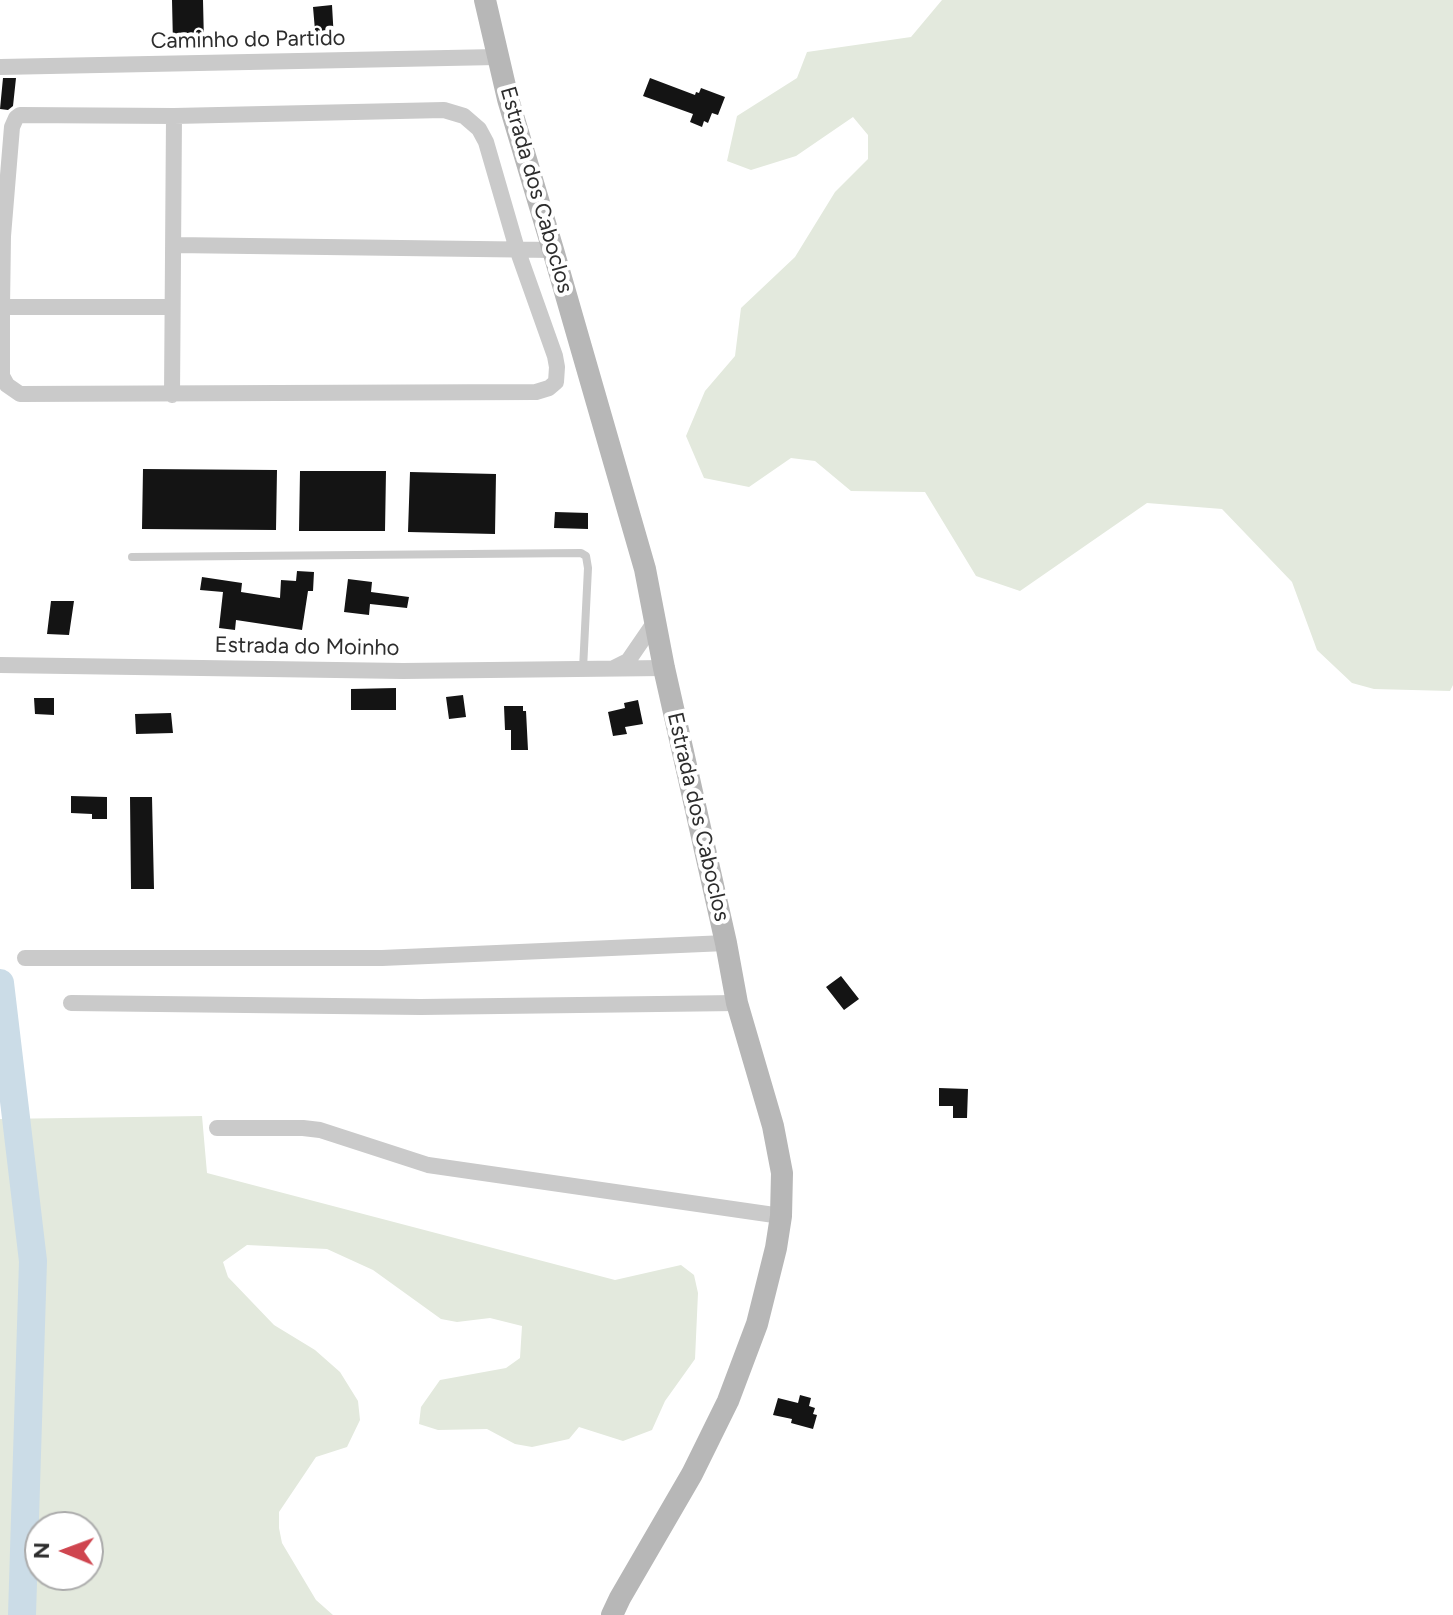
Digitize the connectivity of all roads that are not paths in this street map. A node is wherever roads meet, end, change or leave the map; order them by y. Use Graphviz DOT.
graph roads {
  1 [pos="485,0"];
  2 [pos="497,57"];
  3 [pos="0,67"];
  4 [pos="174,116"];
  5 [pos="174,245"];
  6 [pos="517,249"];
  7 [pos="553,250"];
  8 [pos="2,307"];
  9 [pos="172,307"];
  10 [pos="172,395"];
  11 [pos="132,557"];
  12 [pos="656,625"];
  13 [pos="3,665"];
  14 [pos="613,668"];
  15 [pos="664,668"];
  16 [pos="583,669"];
  17 [pos="726,943"];
  18 [pos="25,958"];
  19 [pos="71,1003"];
  20 [pos="737,1003"];
  21 [pos="217,1128"];
  22 [pos="781,1216"];
  23 [pos="612,1615"];
  1 -- 2 [label="street, Estrada dos Caboclos"];
  2 -- 3 [label="street, Caminho do Partido"];
  2 -- 7 [label="street, Estrada dos Caboclos"];
  4 -- 5 [label="street"];
  4 -- 6 [label="street"];
  4 -- 8 [label="street"];
  5 -- 6 [label="street"];
  5 -- 9 [label="street"];
  6 -- 7 [label="street"];
  6 -- 10 [label="street"];
  7 -- 12 [label="street, Estrada dos Caboclos"];
  8 -- 9 [label="street"];
  8 -- 10 [label="street"];
  9 -- 10 [label="street"];
  11 -- 16 [label="lane"];
  12 -- 14 [label="street"];
  12 -- 15 [label="street, Estrada dos Caboclos"];
  13 -- 16 [label="street, Estrada do Moinho"];
  14 -- 15 [label="street, Estrada do Moinho"];
  14 -- 16 [label="street, Estrada do Moinho"];
  15 -- 17 [label="street, Estrada dos Caboclos"];
  17 -- 18 [label="street"];
  17 -- 20 [label="street, Estrada dos Caboclos"];
  19 -- 20 [label="street"];
  20 -- 22 [label="street, Estrada dos Caboclos"];
  21 -- 22 [label="street"];
  22 -- 23 [label="street, Estrada dos Caboclos"];
}
